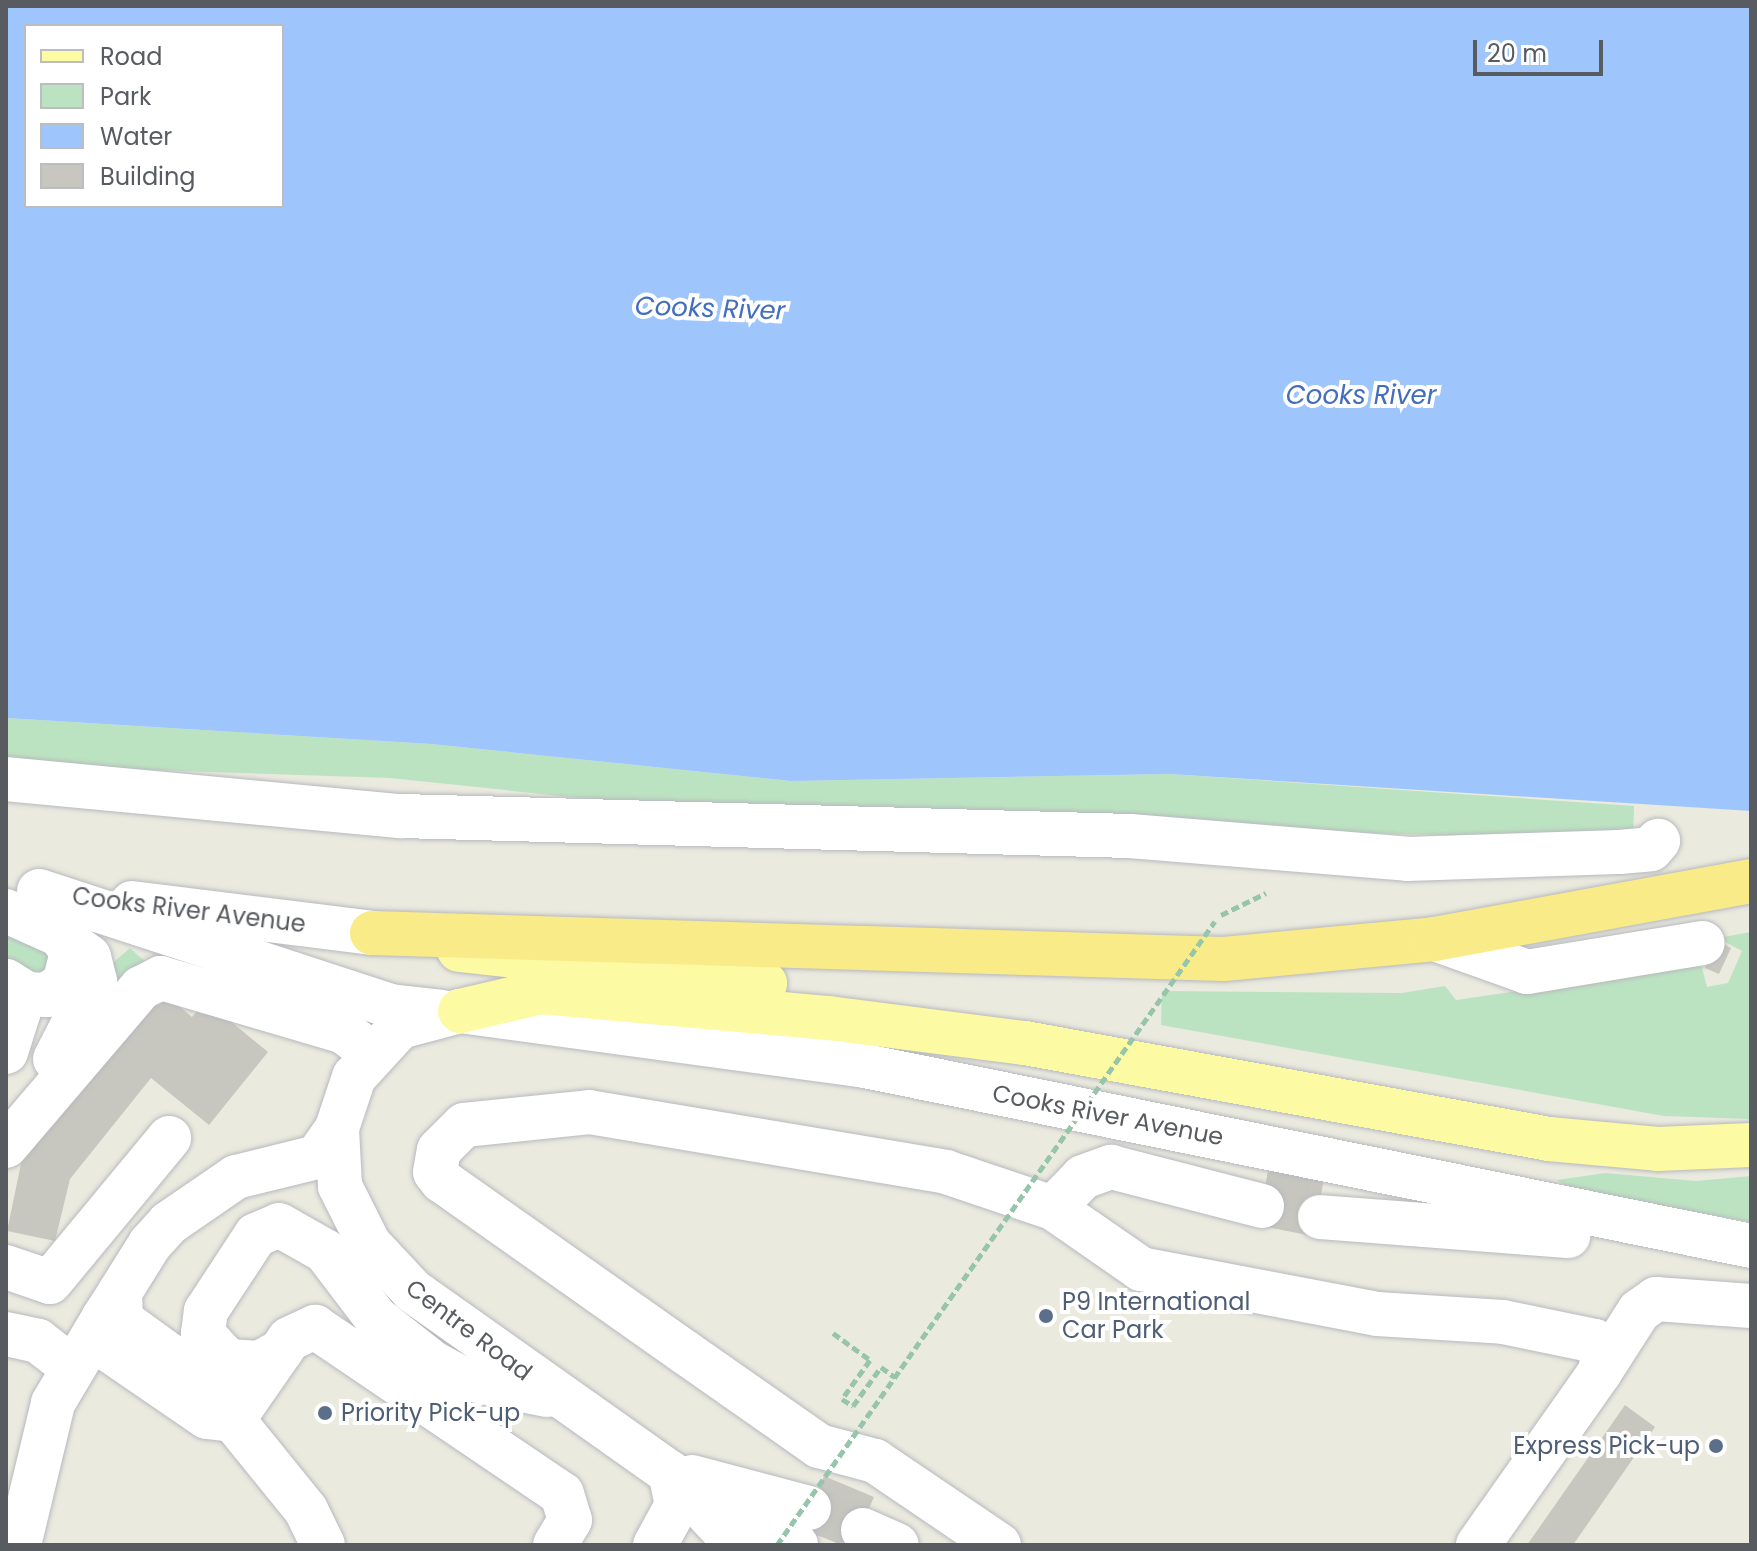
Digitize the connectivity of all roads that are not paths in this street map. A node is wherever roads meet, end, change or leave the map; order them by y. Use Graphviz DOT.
graph roads {
  1 [pos="6,779"];
  2 [pos="1658,841"];
  3 [pos="1751,881"];
  4 [pos="17,896"];
  5 [pos="372,933"];
  6 [pos="60,935"];
  7 [pos="1435,939"];
  8 [pos="1703,943"];
  9 [pos="7,982"];
  10 [pos="451,1012"];
  11 [pos="6,1052"];
  12 [pos="371,1052"];
  13 [pos="1321,1099"];
  14 [pos="337,1128"];
  15 [pos="169,1138"];
  16 [pos="6,1145"];
  17 [pos="1751,1145"];
  18 [pos="1263,1196"];
  19 [pos="1321,1207"];
  20 [pos="1053,1208"];
  21 [pos="1749,1245"];
  22 [pos="6,1267"];
  23 [pos="50,1282"];
  24 [pos="112,1304"];
  25 [pos="1751,1306"];
  26 [pos="22,1338"];
  27 [pos="281,1351"];
  28 [pos="73,1368"];
  29 [pos="1600,1372"];
  30 [pos="561,1398"];
  31 [pos="233,1420"];
  32 [pos="689,1518"];
  33 [pos="802,1526"];
  34 [pos="19,1545"];
  35 [pos="323,1545"];
  36 [pos="555,1545"];
  37 [pos="655,1545"];
  38 [pos="737,1545"];
  39 [pos="999,1545"];
  40 [pos="1478,1545"];
  1 -- 2 [label="street"];
  3 -- 7 [label="highway"];
  4 -- 5 [label="street, Cooks River Avenue"];
  4 -- 6 [label="street"];
  4 -- 10 [label="street, Cooks River Avenue"];
  5 -- 7 [label="highway"];
  5 -- 13 [label="main road"];
  6 -- 9 [label="street"];
  6 -- 16 [label="street"];
  7 -- 8 [label="street"];
  9 -- 11 [label="street"];
  10 -- 12 [label="street, Centre Road"];
  10 -- 13 [label="main road"];
  10 -- 21 [label="street, Cooks River Avenue"];
  12 -- 14 [label="street, Centre Road"];
  12 -- 16 [label="street"];
  13 -- 17 [label="main road"];
  14 -- 24 [label="street"];
  14 -- 30 [label="street, Centre Road"];
  15 -- 23 [label="street"];
  18 -- 20 [label="street"];
  19 -- 21 [label="street"];
  20 -- 29 [label="street"];
  20 -- 39 [label="street"];
  22 -- 23 [label="street"];
  23 -- 26 [label="street"];
  24 -- 28 [label="street"];
  24 -- 31 [label="street"];
  25 -- 29 [label="street"];
  26 -- 28 [label="street"];
  27 -- 30 [label="street"];
  27 -- 31 [label="street"];
  27 -- 36 [label="street"];
  28 -- 34 [label="street"];
  29 -- 40 [label="street"];
  30 -- 32 [label="street, Centre Road"];
  31 -- 35 [label="street"];
  32 -- 33 [label="street"];
  32 -- 37 [label="street"];
  32 -- 38 [label="street, Centre Road"];
}
